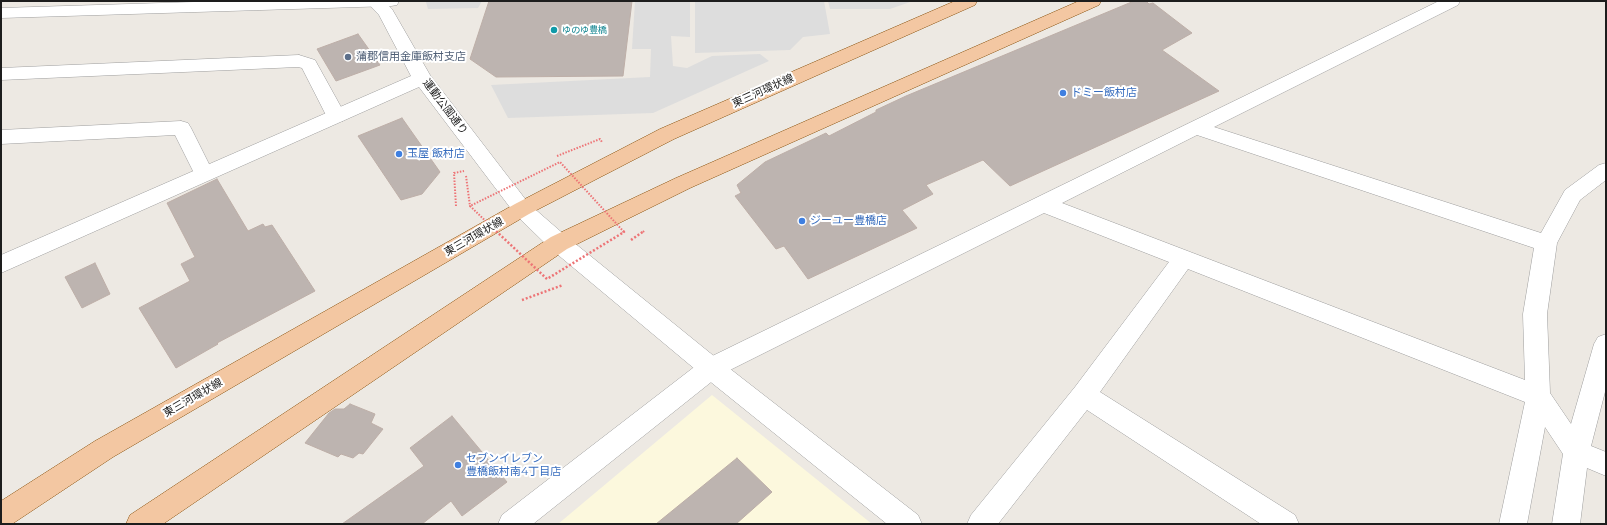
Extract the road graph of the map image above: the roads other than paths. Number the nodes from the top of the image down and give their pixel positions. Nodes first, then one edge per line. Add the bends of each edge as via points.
1 (969, 1) edge
2 (1093, 1) edge
3 (1452, 1) edge
4 (380, 2) edge
5 (7, 13) edge
6 (1, 26) edge
7 (1, 74) edge
8 (422, 78) junction
9 (336, 116) junction
10 (1196, 128) junction
11 (1, 137) edge
12 (1606, 170) edge
13 (204, 174) junction
14 (1043, 204) junction
15 (522, 209) junction
16 (559, 243) junction
17 (1546, 243) junction
18 (1184, 258) junction
19 (1, 264) edge
20 (1606, 344) edge
21 (711, 368) junction
22 (1084, 395) junction
23 (1538, 396) junction
24 (1576, 452) junction
25 (1606, 464) edge
26 (1, 516) edge
27 (140, 524) edge
28 (512, 524) edge
29 (908, 524) edge
30 (981, 524) edge
31 (1285, 524) edge
32 (1513, 524) edge
33 (1566, 524) edge

1 - 15 main road, 東三河環状線 via 667,134
2 - 16 main road via 683,183
3 - 10 street
4 - 5 street
4 - 8 street, 運動公園通り
5 - 6 street
7 - 9 street via 299,61 309,64
8 - 9 street
8 - 15 street, 運動公園通り
9 - 13 street
10 - 14 street
10 - 17 street
11 - 13 street via 181,128
12 - 17 street via 1572,195
13 - 19 street
14 - 18 street
14 - 21 street
15 - 16 street, 運動公園通り
15 - 26 main road, 東三河環状線 via 104,450
16 - 21 street, 運動公園通り
16 - 27 main road
17 - 23 street via 1536,314
18 - 22 street
18 - 23 street
20 - 24 street
21 - 28 street
21 - 29 street, 運動公園通り
22 - 30 street
22 - 31 street
23 - 24 street
23 - 32 street
24 - 25 street
24 - 33 street

